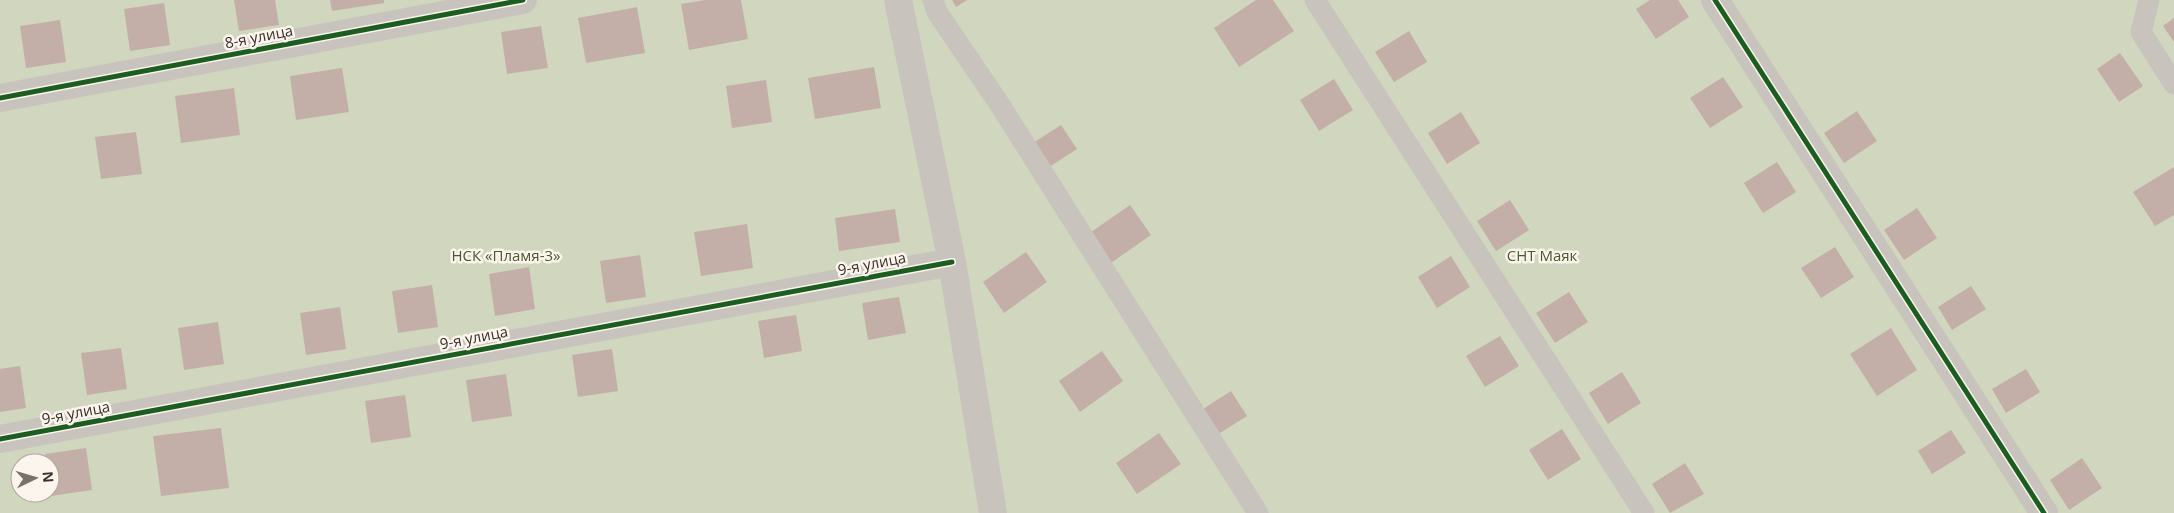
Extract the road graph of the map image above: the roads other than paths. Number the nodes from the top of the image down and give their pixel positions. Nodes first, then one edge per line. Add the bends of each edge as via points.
1 (523, 0) edge
2 (898, 0) edge
3 (933, 0) edge
4 (1315, 0) edge
5 (1715, 0) edge
6 (2149, 0) edge
7 (2174, 84) edge
8 (0, 98) edge
9 (952, 262) junction
10 (0, 439) edge
11 (993, 513) edge
12 (1258, 513) edge
13 (1644, 513) edge
14 (2044, 513) edge

1 - 8 street, 8-я улица
2 - 9 street
3 - 12 lane
4 - 13 lane
5 - 14 street
6 - 7 lane via 2142,32
9 - 10 street, 9-я улица
9 - 11 street

